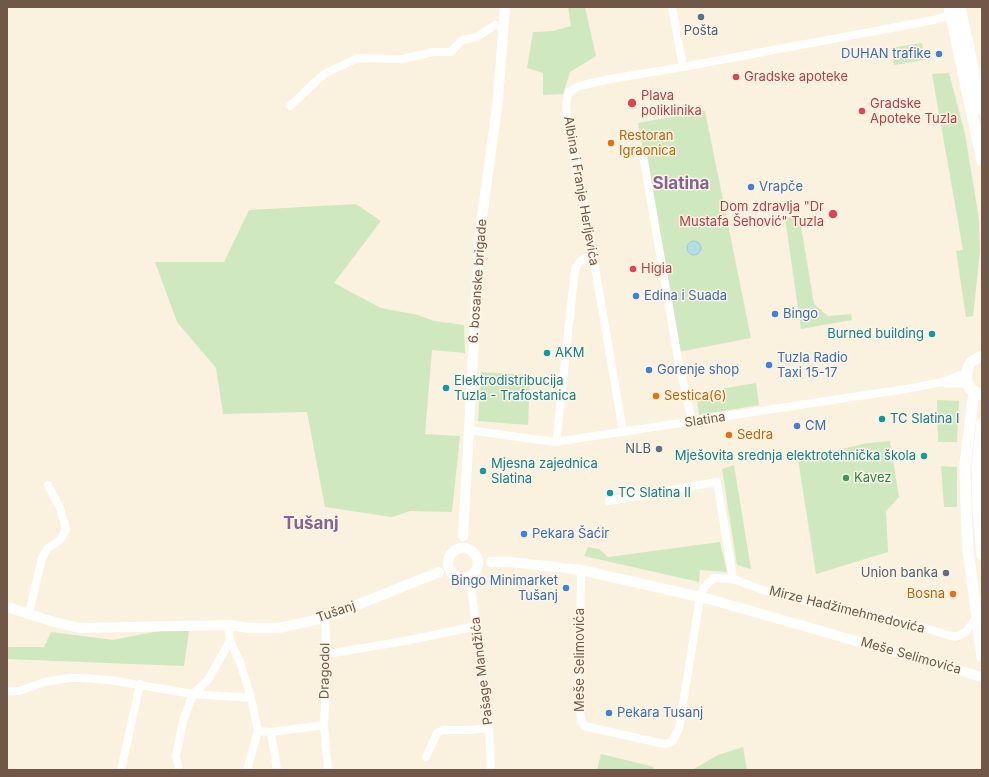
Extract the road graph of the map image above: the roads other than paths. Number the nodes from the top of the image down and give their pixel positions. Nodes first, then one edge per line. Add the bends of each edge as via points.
1 (505, 7) edge
2 (672, 7) edge
3 (955, 10) edge
4 (502, 26) junction
5 (683, 67) junction
6 (290, 106) dead end
7 (982, 110) edge
8 (643, 155) dead end
9 (982, 161) edge
10 (593, 255) junction
11 (982, 355) edge
12 (966, 373) junction
13 (942, 382) junction
14 (974, 391) edge
15 (692, 422) junction
16 (982, 423) edge
17 (468, 430) junction
18 (622, 432) junction
19 (555, 442) junction
20 (48, 485) dead end
21 (609, 501) dead end
22 (463, 536) junction
23 (456, 550) junction
24 (473, 553) junction
25 (982, 555) edge
26 (448, 561) junction
27 (492, 562) junction
28 (581, 570) junction
29 (439, 572) junction
30 (476, 572) junction
31 (453, 574) junction
32 (733, 579) junction
33 (700, 597) junction
34 (7, 606) edge
35 (29, 613) junction
36 (325, 618) junction
37 (976, 618) junction
38 (228, 625) junction
39 (478, 626) junction
40 (230, 641) junction
41 (327, 654) junction
42 (982, 657) edge
43 (982, 677) edge
44 (140, 684) junction
45 (7, 691) edge
46 (193, 694) junction
47 (250, 698) junction
48 (324, 725) junction
49 (489, 728) junction
50 (258, 731) junction
51 (271, 732) junction
52 (426, 757) dead end
53 (121, 770) edge
54 (179, 770) edge
55 (247, 770) edge
56 (277, 770) edge
57 (328, 770) edge
58 (491, 770) edge

1 - 4 street, 6. bosanske brigade
2 - 5 street
3 - 5 street, Albina i Franje Herljevića via 934,20
3 - 7 main road
3 - 9 main road
4 - 6 street via 495,25 477,37 462,40 451,52 434,52 402,59 358,58 324,74
4 - 17 street, 6. bosanske brigade via 498,99 480,232
5 - 10 street, Albina i Franje Herljevića via 610,79 579,86 569,92 566,104 567,117
8 - 15 street via 678,359
10 - 18 street, Albina i Franje Herljevića
10 - 19 street via 580,261 576,269
11 - 12 main road via 971,362
12 - 13 street, Slatina
12 - 14 main road
13 - 14 street, Slatina
13 - 15 street, Slatina
14 - 37 main road via 965,464 968,550
15 - 18 street, Slatina
16 - 25 main road via 977,464
17 - 19 street, Slatina
17 - 22 street, 6. bosanske brigade
18 - 19 street, Slatina
20 - 35 street via 60,508 66,529 60,540 48,548 42,558
21 - 32 street via 717,482
22 - 23 street
22 - 24 street
23 - 24 street via 465,548
23 - 26 street
24 - 27 street
24 - 30 street via 478,565
26 - 29 street
26 - 31 street
27 - 28 street, Meše Selimovića
27 - 30 street
28 - 33 street, Meše Selimovića
28 - 33 street, Meše Selimovića via 580,715 583,724 593,728 664,744 672,742 679,729
29 - 31 street
29 - 36 street, Tušanj
30 - 31 street via 461,578
30 - 39 street, Pašage Mandžića via 471,586
32 - 33 street, Mirze Hadžimehmedovića via 714,578 704,587
32 - 37 street, Mirze Hadžimehmedovića via 815,604 897,620 954,637 966,632
33 - 43 street, Meše Selimovića
34 - 35 street, Tušanj
35 - 38 street, Tušanj via 80,628
36 - 38 street, Tušanj via 278,628
36 - 41 street, Dragodol
37 - 42 main road
38 - 40 street
39 - 41 street
39 - 49 street, Pašage Mandžića
40 - 46 street via 208,680
40 - 47 street via 240,662
41 - 48 street, Dragodol
44 - 45 street via 69,678 45,682 19,691
44 - 46 street
44 - 53 street
46 - 47 street
46 - 54 street via 183,721 176,756
47 - 50 street
48 - 51 street
48 - 57 street, Dragodol
49 - 52 street via 443,730 437,733
49 - 58 street, Pašage Mandžića
50 - 51 street
50 - 55 street
51 - 56 street

